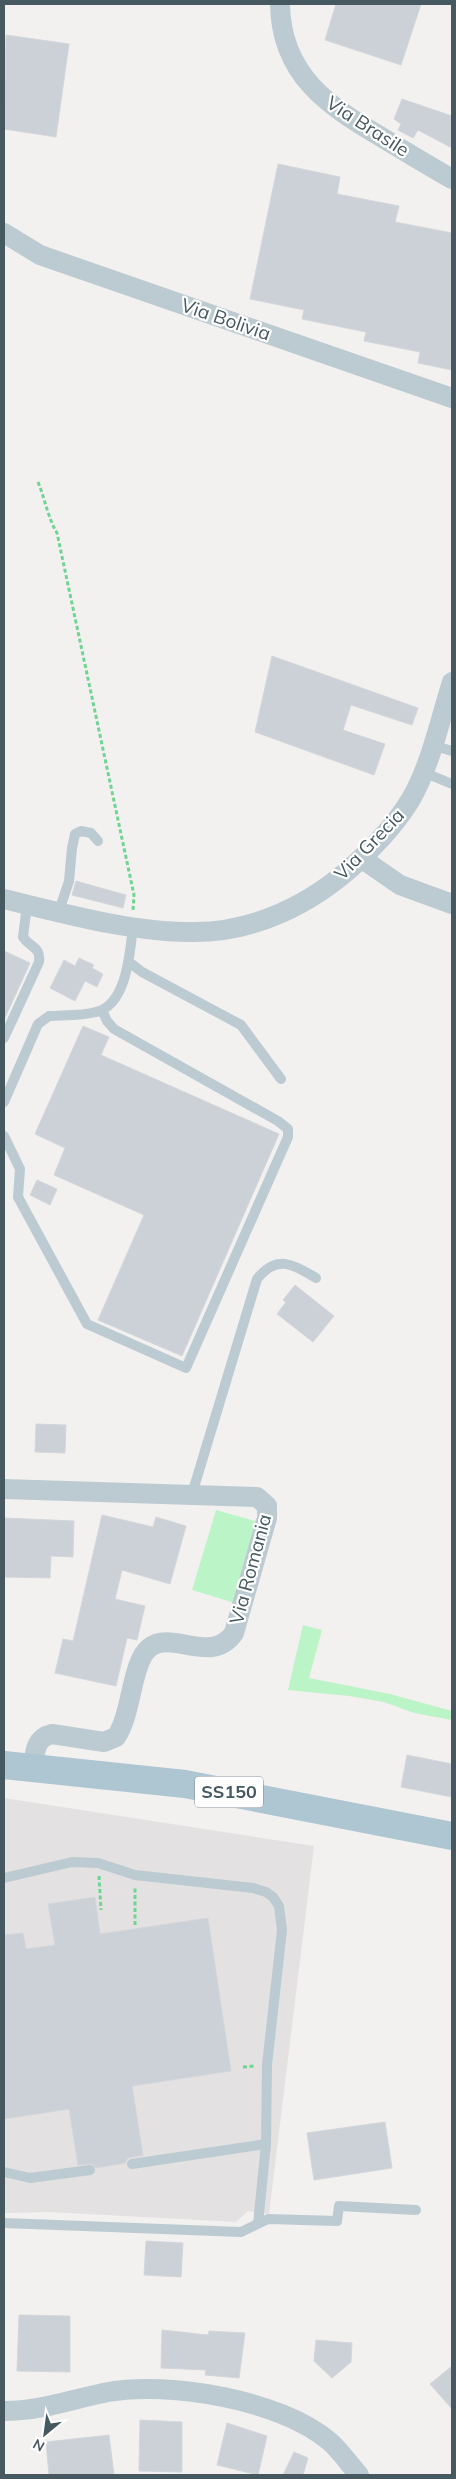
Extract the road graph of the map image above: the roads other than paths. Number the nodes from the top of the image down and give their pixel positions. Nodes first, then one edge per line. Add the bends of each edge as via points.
1 (280, 4) edge
2 (452, 179) edge
3 (4, 233) edge
4 (452, 398) edge
5 (452, 682) edge
6 (432, 745) junction
7 (452, 751) edge
8 (423, 772) junction
9 (452, 784) edge
10 (98, 841) dead end
11 (361, 858) junction
12 (4, 899) edge
13 (452, 904) edge
14 (27, 905) junction
15 (59, 911) junction
16 (133, 926) junction
17 (129, 962) junction
18 (102, 1010) junction
19 (4, 1038) edge
20 (281, 1079) dead end
21 (4, 1102) edge
22 (4, 1136) edge
23 (316, 1278) dead end
24 (4, 1489) edge
25 (192, 1494) junction
26 (4, 1765) edge
27 (33, 1767) junction
28 (452, 1836) edge
29 (4, 1878) edge
30 (266, 2144) junction
31 (132, 2164) dead end
32 (90, 2170) dead end
33 (4, 2172) edge
34 (416, 2210) dead end
35 (4, 2223) edge
36 (258, 2224) junction
37 (4, 2411) edge
38 (359, 2475) edge

1 - 2 street, Via Brasile via 289,52 310,86 351,119
3 - 4 street, Via Bolivia via 40,255
5 - 6 street, Via Grecia
6 - 7 lane
6 - 8 street, Via Grecia
8 - 9 lane
8 - 11 street, Via Grecia via 399,816
10 - 15 lane via 91,833 81,831 76,834 69,881
11 - 13 street via 400,884
11 - 16 street, Via Grecia via 308,900 270,918 194,932
12 - 14 street, Via Grecia
14 - 15 street, Via Grecia
14 - 19 lane via 23,937 36,947 39,962
15 - 16 street, Via Grecia
16 - 17 lane
17 - 18 lane via 116,998
17 - 20 lane via 241,1025
18 - 21 lane via 43,1019
18 - 22 lane via 114,1029 288,1129 288,1137 186,1368 86,1324 18,1197 20,1169
23 - 25 lane via 303,1269 277,1263 266,1268 257,1280
24 - 25 street, Via Romania
25 - 27 street, Via Romania via 257,1497 267,1506 267,1518 234,1633 227,1643 215,1648 168,1643 151,1646 142,1655 126,1715 116,1737 104,1742 52,1734 46,1736 37,1744
26 - 27 main road, SS150
27 - 28 main road, SS150 via 185,1784
29 - 30 lane via 72,1862 98,1863 136,1876 266,1892 279,1906 282,1930 268,2065
30 - 31 lane
30 - 36 lane
32 - 33 lane via 30,2178
34 - 36 lane via 339,2206 337,2221 268,2219
35 - 36 lane via 241,2232
37 - 38 street via 28,2411 110,2392 169,2389 236,2400 288,2416 329,2441

